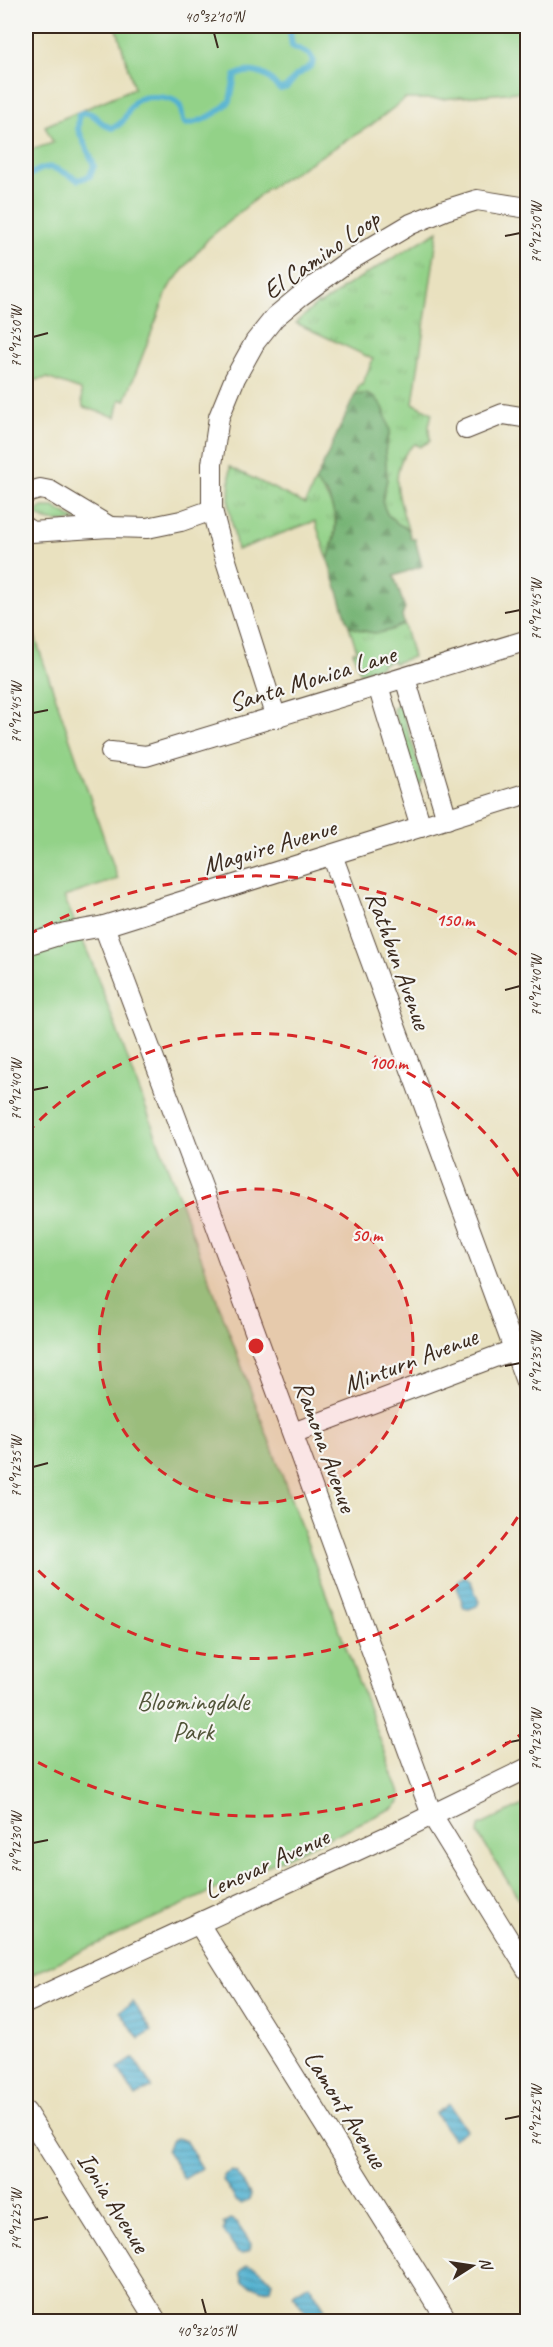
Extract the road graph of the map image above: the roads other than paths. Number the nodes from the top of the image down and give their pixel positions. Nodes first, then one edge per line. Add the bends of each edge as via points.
1 (528, 208) edge
2 (528, 418) edge
3 (466, 429) dead end
4 (26, 492) edge
5 (212, 510) junction
6 (110, 527) junction
7 (26, 528) edge
8 (528, 640) edge
9 (405, 678) junction
10 (378, 686) junction
11 (276, 718) junction
12 (111, 752) dead end
13 (528, 793) edge
14 (447, 819) junction
15 (422, 827) junction
16 (332, 855) junction
17 (104, 926) junction
18 (26, 945) edge
19 (513, 1350) junction
20 (528, 1387) edge
21 (293, 1433) junction
22 (528, 1768) edge
23 (432, 1815) junction
24 (199, 1924) junction
25 (528, 1971) edge
26 (26, 2003) edge
27 (26, 2112) edge
28 (157, 2322) edge
29 (448, 2322) edge

1 - 5 street, El Camino Loop via 477,200 445,210 347,262 275,317 255,342 219,417 212,464
2 - 3 street via 503,414
4 - 6 street via 50,491
5 - 6 street via 147,528
5 - 11 street, El Camino Loop
6 - 7 street via 31,531
8 - 9 street, Santa Monica Lane
9 - 10 street, Santa Monica Lane
9 - 14 street
10 - 11 street, Santa Monica Lane
10 - 15 street
11 - 12 street, Santa Monica Lane via 146,756
13 - 14 street, Maguire Avenue
14 - 15 street, Maguire Avenue
15 - 16 street, Maguire Avenue
16 - 17 street, Maguire Avenue
16 - 19 street, Rathbun Avenue
17 - 18 street, Maguire Avenue
17 - 21 street, Ramona Avenue
19 - 20 street, Rathbun Avenue
19 - 21 street, Minturn Avenue
21 - 23 street, Ramona Avenue
22 - 23 street, Lenevar Avenue
23 - 24 street, Lenevar Avenue
23 - 25 street, Ramona Avenue
24 - 26 street, Lenevar Avenue
24 - 29 street, Lamont Avenue
27 - 28 street, Ionia Avenue

